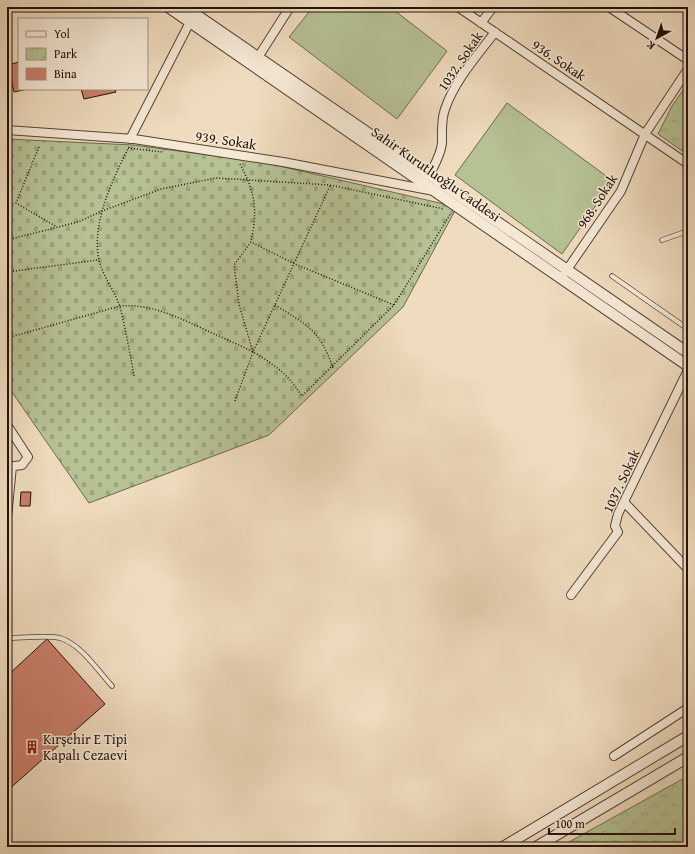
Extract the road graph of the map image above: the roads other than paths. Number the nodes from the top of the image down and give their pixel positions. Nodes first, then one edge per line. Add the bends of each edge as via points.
1 (168, 7) edge
2 (185, 7) edge
3 (290, 7) edge
4 (458, 7) edge
5 (493, 7) edge
6 (609, 7) edge
7 (190, 22) junction
8 (481, 23) junction
9 (495, 32) junction
10 (688, 60) edge
11 (256, 61) junction
12 (688, 69) edge
13 (7, 130) edge
14 (645, 134) junction
15 (132, 139) junction
16 (688, 164) edge
17 (430, 174) junction
18 (438, 192) junction
19 (688, 231) edge
20 (662, 240) dead end
21 (568, 268) junction
22 (612, 276) dead end
23 (562, 278) junction
24 (688, 329) edge
25 (688, 353) edge
26 (688, 366) edge
27 (688, 370) edge
28 (7, 425) edge
29 (10, 466) edge
30 (624, 502) junction
31 (7, 518) edge
32 (688, 569) edge
33 (570, 595) dead end
34 (7, 638) edge
35 (112, 686) dead end
36 (688, 708) edge
37 (688, 736) edge
38 (614, 756) dead end
39 (688, 757) edge
40 (503, 847) edge
41 (536, 847) edge

1 - 7 street, Sahir Kurutluoğlu Caddesi
2 - 11 street, Sahir Kurutluoğlu Caddesi
3 - 11 street
4 - 8 street, 936. Sokak
5 - 8 street
6 - 10 street
7 - 11 street, Sahir Kurutluoğlu Caddesi
7 - 15 street
8 - 9 street, 936. Sokak
9 - 14 street, 936. Sokak
9 - 17 street, 1032. Sokak via 452,90 444,110 440,149
11 - 17 street, Sahir Kurutluoğlu Caddesi
11 - 18 street, Sahir Kurutluoğlu Caddesi
12 - 14 street, 968. Sokak
13 - 15 street, 939. Sokak
14 - 16 street, 936. Sokak
14 - 21 street, 968. Sokak via 621,191
15 - 18 street, 939. Sokak via 283,162
17 - 21 street, Sahir Kurutluoğlu Caddesi
18 - 23 street, Sahir Kurutluoğlu Caddesi
19 - 20 lane
21 - 23 street, 968. Sokak
21 - 25 street, Sahir Kurutluoğlu Caddesi
22 - 24 lane
23 - 26 street, Sahir Kurutluoğlu Caddesi
27 - 30 street, 1037. Sokak
28 - 29 street via 28,457 22,465
29 - 31 street
30 - 32 street
30 - 33 street, 1037. Sokak via 615,521 618,532
34 - 35 lane via 59,637 83,654
36 - 38 street
37 - 40 street
39 - 41 street

